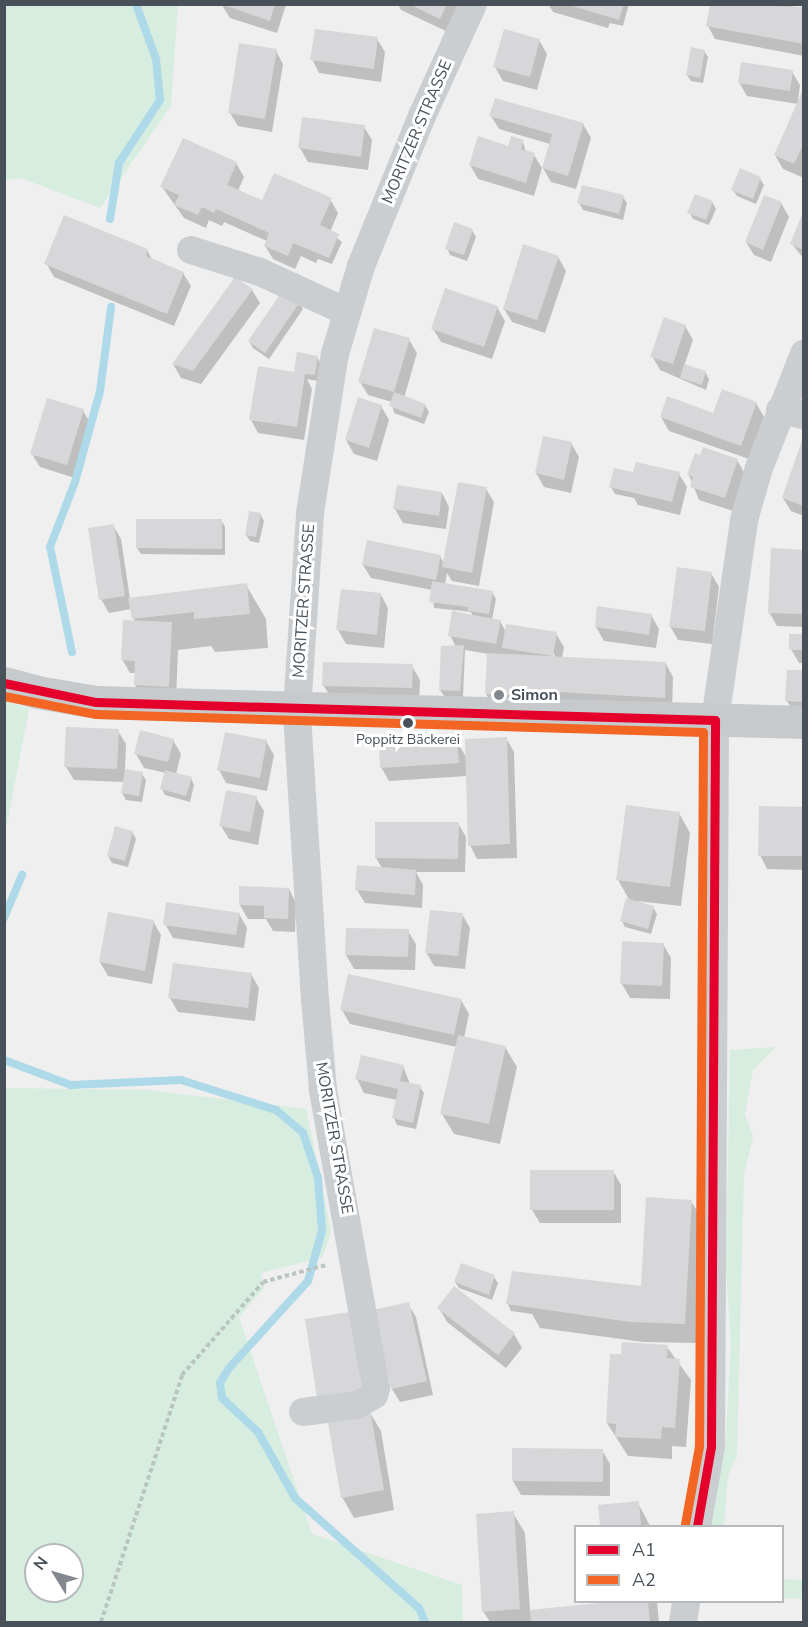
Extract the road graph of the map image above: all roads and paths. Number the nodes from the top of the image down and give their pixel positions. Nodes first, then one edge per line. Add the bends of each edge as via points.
1 (473, 4) edge
2 (190, 250) dead end
3 (347, 312) junction
4 (804, 354) edge
5 (792, 412) edge
6 (4, 682) edge
7 (297, 710) junction
8 (715, 720) junction
9 (804, 722) edge
10 (356, 1258) junction
11 (303, 1412) dead end
12 (697, 1525) edge
13 (686, 1603) edge
14 (101, 1623) edge
15 (683, 1623) edge

1 - 3 street, MORITZER STRASSE via 422,116
2 - 3 street via 260,272
3 - 7 street, MORITZER STRASSE via 335,354 310,513
4 - 5 street
5 - 8 street via 744,520
6 - 7 main road via 37,693 96,702
7 - 8 main road
7 - 10 street, MORITZER STRASSE via 322,1080
8 - 9 main road
8 - 12 street via 711,1447
10 - 11 street, MORITZER STRASSE via 374,1395 357,1405
10 - 14 path via 263,1282 182,1375
13 - 15 street

